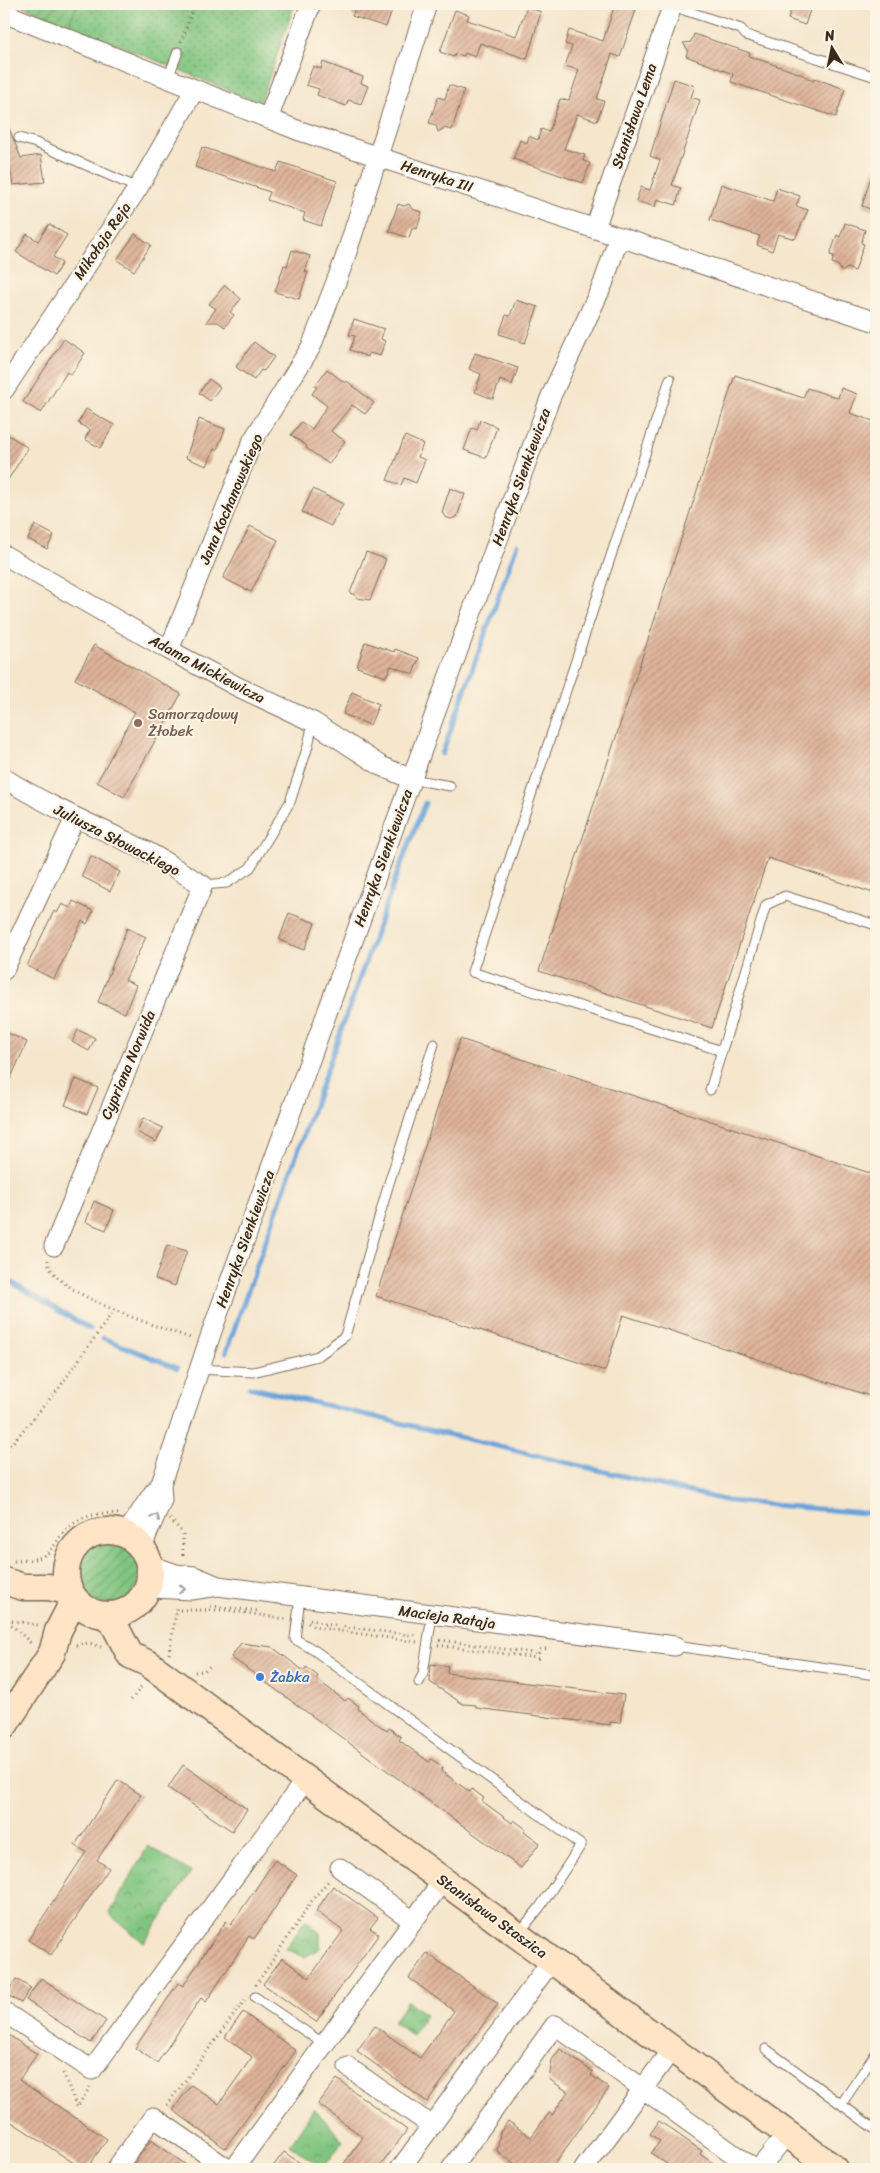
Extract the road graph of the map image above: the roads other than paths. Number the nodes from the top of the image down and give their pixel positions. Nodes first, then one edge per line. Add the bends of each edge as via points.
1 (311, 4) edge
2 (428, 4) edge
3 (672, 5) edge
4 (4, 13) edge
5 (178, 52) road end
6 (876, 77) edge
7 (168, 78) junction
8 (195, 89) junction
9 (268, 119) junction
10 (18, 138) dead end
11 (378, 157) junction
12 (138, 188) junction
13 (596, 228) junction
14 (619, 237) junction
15 (875, 319) edge
16 (670, 379) dead end
17 (4, 390) edge
18 (4, 554) edge
19 (169, 650) junction
20 (313, 722) junction
21 (4, 778) edge
22 (411, 779) junction
23 (450, 786) dead end
24 (75, 818) junction
25 (203, 885) junction
26 (876, 925) edge
27 (4, 970) edge
28 (434, 1044) dead end
29 (722, 1051) junction
30 (710, 1090) dead end
31 (54, 1246) road end
32 (199, 1369) junction
33 (135, 1541) junction
34 (6, 1574) edge
35 (218, 1586) junction
36 (300, 1597) junction
37 (82, 1598) junction
38 (139, 1600) junction
39 (432, 1615) junction
40 (676, 1646) joint
41 (154, 1673) junction
42 (876, 1675) edge
43 (419, 1682) dead end
44 (4, 1726) edge
45 (306, 1779) junction
46 (340, 1868) dead end
47 (443, 1880) junction
48 (413, 1920) junction
49 (517, 1936) junction
50 (552, 1960) junction
51 (256, 1997) dead end
52 (4, 2012) edge
53 (324, 2044) junction
54 (672, 2049) junction
55 (766, 2049) dead end
56 (876, 2053) edge
57 (348, 2067) dead end
58 (643, 2087) junction
59 (842, 2104) junction
60 (432, 2126) junction
61 (876, 2130) edge
62 (787, 2134) junction
63 (116, 2169) edge
64 (228, 2169) edge
65 (234, 2169) edge
66 (400, 2169) edge
67 (451, 2169) edge
68 (584, 2169) edge
69 (754, 2169) edge
70 (759, 2169) edge
71 (834, 2169) edge

1 - 9 street
2 - 11 street, Jana Kochanowskiego
3 - 6 lane via 741,29 746,35
3 - 13 street, Stanisława Lema
4 - 7 street, Henryka III
5 - 7 lane
7 - 8 street, Henryka III
8 - 9 street, Henryka III
8 - 12 street, Mikołaja Reja
9 - 11 street, Henryka III
10 - 12 lane
11 - 13 street, Henryka III
11 - 19 street, Jana Kochanowskiego via 344,261 311,347 253,440
12 - 17 street, Mikołaja Reja
13 - 14 street, Henryka III
14 - 15 street, Henryka III
14 - 22 street, Henryka Sienkiewicza via 603,284 551,396
16 - 29 lane via 472,972
18 - 19 street, Adama Mickiewicza
19 - 20 street, Adama Mickiewicza
20 - 22 street, Adama Mickiewicza via 381,766
20 - 25 lane via 290,802 250,868 227,884
21 - 24 street, Juliusza Słowackiego
22 - 23 lane
22 - 32 street, Henryka Sienkiewicza
24 - 25 street, Juliusza Słowackiego via 145,851
24 - 27 street via 13,942
25 - 31 street, Cypriana Norwida
26 - 29 lane via 785,896 766,905
28 - 32 lane via 344,1336 318,1356 252,1372
29 - 30 lane
32 - 33 street, Henryka Sienkiewicza via 161,1484 150,1496 142,1513
33 - 35 street, Macieja Rataja via 176,1574 194,1576
33 - 37 street via 111,1530 98,1532 85,1537 71,1552
33 - 38 street via 150,1578
34 - 37 street via 23,1588 48,1587
35 - 36 street, Macieja Rataja
38 -> 35 street, Macieja Rataja via 154,1588 192,1590
36 - 39 street, Macieja Rataja
36 - 49 lane via 295,1639 581,1845
37 - 38 street via 119,1614
37 - 41 street, Stanisława Staszica via 115,1626 130,1655
37 - 44 street via 85,1618 70,1639 45,1652
38 - 41 street via 132,1620
39 - 40 street, Macieja Rataja
39 - 43 lane
40 - 42 lane
41 - 45 street, Stanisława Staszica
45 - 47 street, Stanisława Staszica
45 - 52 street via 92,2070
46 - 48 street
47 - 48 street
47 - 49 street, Stanisława Staszica
48 - 53 street
49 - 50 street, Stanisława Staszica
50 - 54 street, Stanisława Staszica
50 - 60 street
51 - 53 lane
53 - 65 street
54 - 58 street
54 - 62 street, Stanisława Staszica
55 - 59 lane
56 - 59 lane
57 - 60 street
58 - 67 street via 555,2025
58 - 68 street
58 - 69 street
59 - 61 lane
60 - 66 street
62 - 70 street
62 - 71 street, Stanisława Staszica
63 - 64 street via 153,2117

